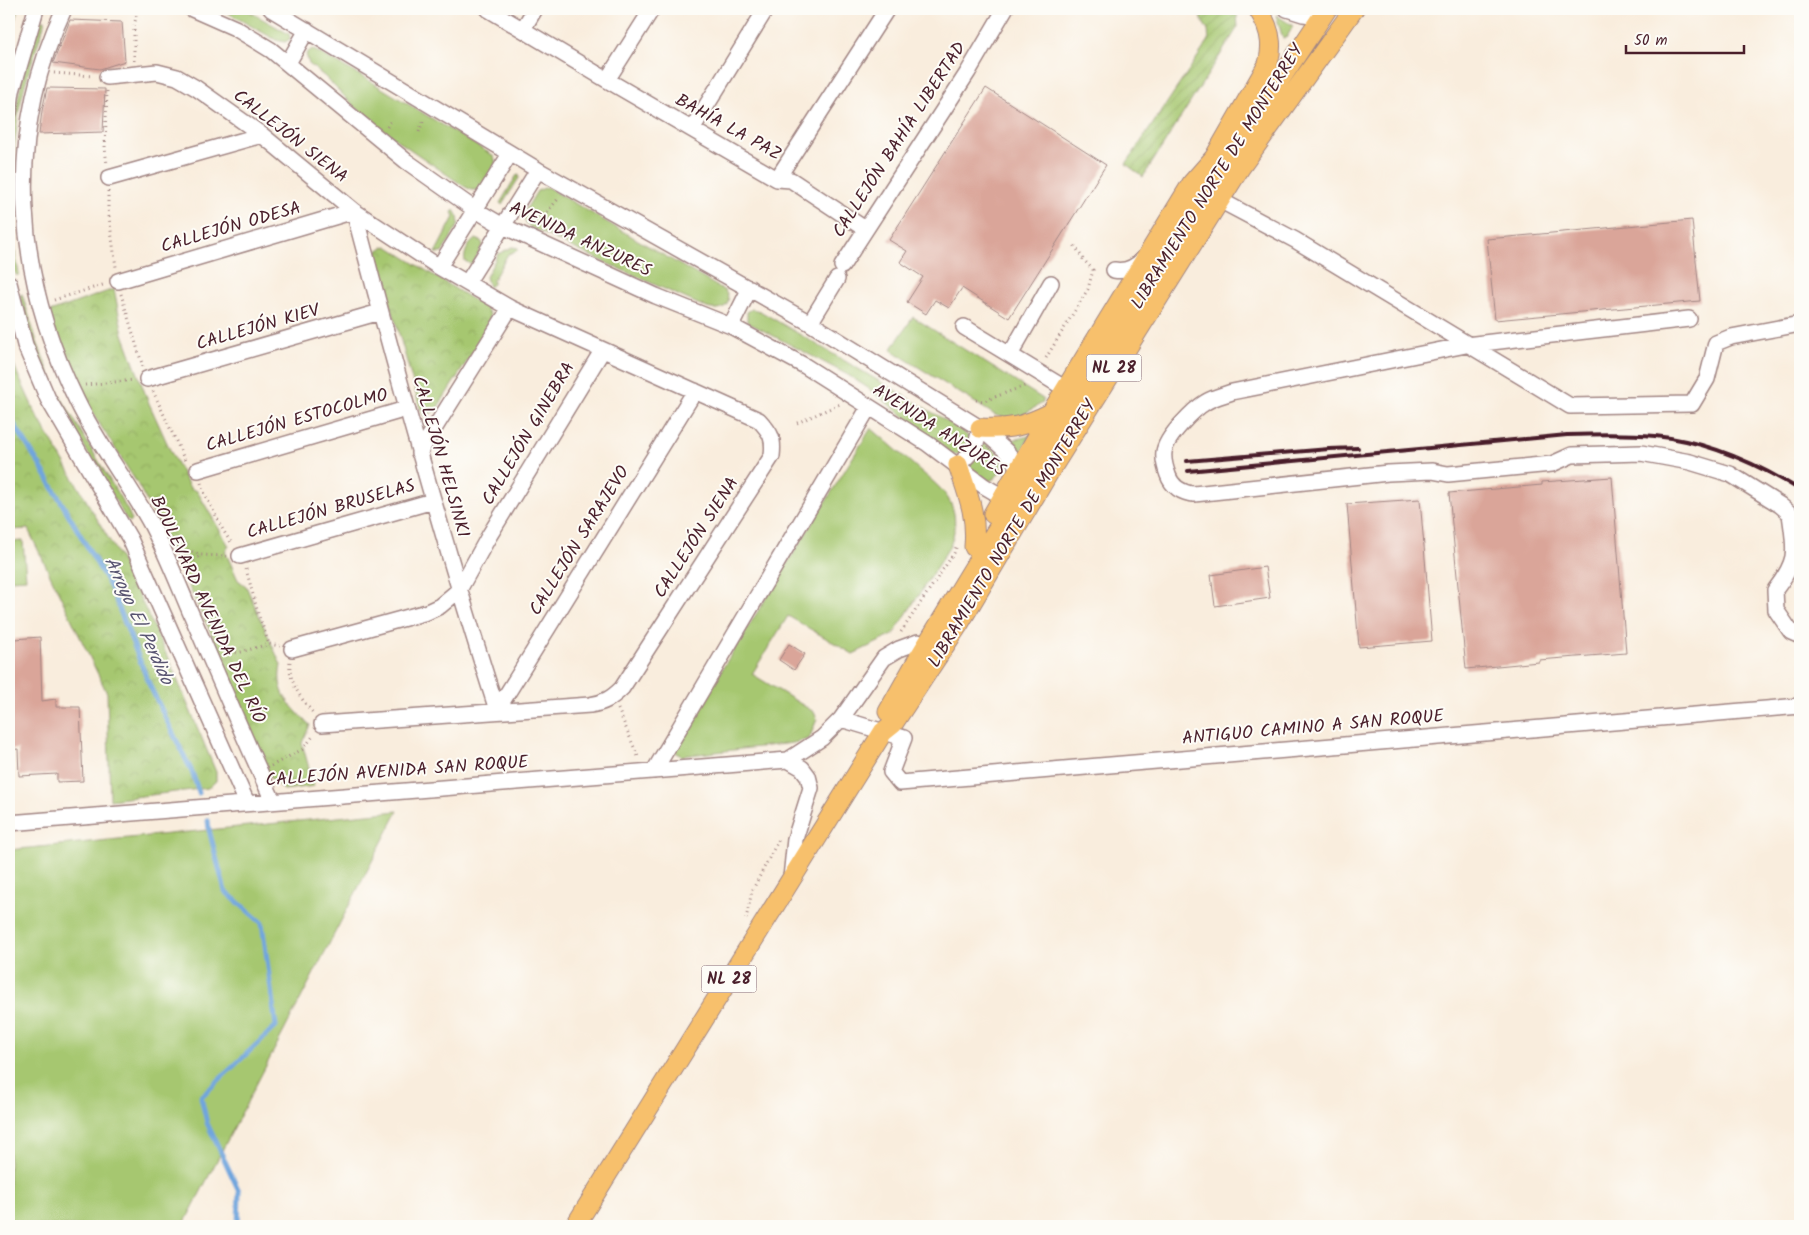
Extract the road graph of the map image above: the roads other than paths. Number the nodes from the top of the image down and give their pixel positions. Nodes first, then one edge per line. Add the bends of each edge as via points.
1 (36, 9) edge
2 (64, 9) edge
3 (192, 9) edge
4 (271, 9) edge
5 (488, 9) edge
6 (534, 9) edge
7 (652, 9) edge
8 (766, 9) edge
9 (887, 9) edge
10 (1005, 9) edge
11 (1258, 9) edge
12 (1287, 9) edge
13 (1354, 9) edge
14 (1325, 10) edge
15 (522, 29) junction
16 (307, 30) junction
17 (288, 63) junction
18 (1267, 66) junction
19 (107, 77) road end
20 (607, 80) junction
21 (9, 112) edge
22 (692, 129) junction
23 (262, 135) junction
24 (510, 154) junction
25 (1234, 162) junction
26 (538, 170) junction
27 (1217, 174) junction
28 (109, 178) dead end
29 (777, 179) junction
30 (1213, 197) junction
31 (474, 209) junction
32 (354, 211) junction
33 (1171, 217) junction
34 (503, 226) junction
35 (866, 229) junction
36 (439, 267) junction
37 (118, 281) road end
38 (34, 282) junction
39 (1051, 283) dead end
40 (468, 284) junction
41 (9, 286) edge
42 (750, 288) junction
43 (510, 308) junction
44 (380, 312) junction
45 (1689, 319) dead end
46 (810, 322) junction
47 (1800, 324) edge
48 (730, 326) junction
49 (964, 327) dead end
50 (1466, 345) junction
51 (602, 351) junction
52 (1010, 355) junction
53 (1111, 374) junction
54 (147, 379) road end
55 (1066, 390) junction
56 (695, 391) junction
57 (869, 407) junction
58 (406, 409) junction
59 (1051, 414) junction
60 (980, 428) junction
61 (418, 453) junction
62 (958, 465) junction
63 (198, 470) road end
64 (1018, 470) junction
65 (1024, 488) junction
66 (1004, 494) junction
67 (433, 501) junction
68 (1795, 518) edge
69 (155, 533) junction
70 (130, 540) junction
71 (974, 547) junction
72 (240, 556) road end
73 (459, 590) junction
74 (959, 624) junction
75 (1800, 636) edge
76 (918, 642) junction
77 (292, 649) road end
78 (1800, 706) edge
79 (497, 710) junction
80 (841, 719) junction
81 (322, 724) road end
82 (883, 726) junction
83 (788, 760) junction
84 (649, 771) junction
85 (273, 801) junction
86 (247, 803) junction
87 (9, 823) edge
88 (791, 878) junction
89 (575, 1226) edge

1 - 21 street
2 - 38 street, BOULEVARD AVENIDA DEL RÍO via 51,36 41,71 24,151 24,203
3 - 17 street, AVENIDA ANZURES via 235,28
4 - 16 street, AVENIDA ANZURES
5 - 15 street, BAHÍA LA PAZ
6 - 15 street
7 - 20 street
8 - 22 street
9 - 29 street, BAHÍA LA PAZ
10 - 35 street, CALLEJÓN BAHÍA LIBERTAD
11 - 18 main road via 1269,28 1271,41
12 - 14 street via 1304,14
13 - 25 main road, LIBRAMIENTO NORTE DE MONTERREY / NL 28
14 - 25 main road via 1318,37 1258,134
15 - 20 street, BAHÍA LA PAZ
16 - 17 street
16 - 24 street, AVENIDA ANZURES
17 - 31 street, AVENIDA ANZURES via 406,161
18 - 25 main road
18 - 33 main road via 1214,158 1192,183
19 - 23 street, CALLEJÓN SIENA via 157,72 177,77
20 - 22 street, BAHÍA LA PAZ
22 - 29 street, BAHÍA LA PAZ
23 - 28 street
23 - 32 street, CALLEJÓN SIENA
24 - 26 street, AVENIDA ANZURES
24 - 31 street
25 - 27 main road, LIBRAMIENTO NORTE DE MONTERREY / NL 28
25 - 30 main road, LIBRAMIENTO NORTE DE MONTERREY / NL 28
26 - 34 street
26 - 42 street, AVENIDA ANZURES
27 - 30 main road, LIBRAMIENTO NORTE DE MONTERREY / NL 28
27 - 33 main road
29 - 35 street via 791,180
30 - 50 street via 1295,240
30 - 53 main road, LIBRAMIENTO NORTE DE MONTERREY / NL 28 via 1186,252
30 - 65 main road, LIBRAMIENTO NORTE DE MONTERREY / NL 28
31 - 34 street, AVENIDA ANZURES
31 - 36 street
32 - 36 street, CALLEJÓN SIENA
32 - 37 street, CALLEJÓN ODESA
32 - 44 street, CALLEJÓN HELSINKI
33 - 55 main road
34 - 40 street
34 - 48 street, AVENIDA ANZURES
35 - 46 street, CALLEJÓN BAHÍA LIBERTAD
36 - 40 street, CALLEJÓN SIENA
38 - 41 street
38 - 69 street, BOULEVARD AVENIDA DEL RÍO via 50,339 77,402
39 - 52 street
40 - 43 street, CALLEJÓN SIENA
41 - 70 street via 25,345 48,400
42 - 46 street, AVENIDA ANZURES
42 - 48 street
43 - 51 street, CALLEJÓN SIENA
43 - 61 street
44 - 54 street, CALLEJÓN KIEV
44 - 58 street, CALLEJÓN HELSINKI
45 - 50 street
46 - 60 street, AVENIDA ANZURES
47 - 50 street via 1731,337 1716,344 1707,379 1692,404 1570,406
48 - 57 street, AVENIDA ANZURES via 805,366
49 - 52 street
50 - 68 street via 1232,392 1206,402 1194,410 1167,442 1164,461 1171,482 1179,490 1194,494 1388,473 1432,471 1448,474 1552,464 1572,455 1641,454 1690,462 1730,474
51 - 56 street, CALLEJÓN SIENA
51 - 73 street, CALLEJÓN GINEBRA
52 - 55 street
53 - 65 main road via 1088,402 1046,469
53 - 74 main road, LIBRAMIENTO NORTE DE MONTERREY / NL 28
55 - 59 main road
56 - 79 street, CALLEJÓN SARAJEVO
56 - 79 street, CALLEJÓN SIENA via 759,420 773,442 772,456 622,688 603,703
57 - 62 street, AVENIDA ANZURES
57 - 84 street
58 - 61 street, CALLEJÓN HELSINKI
58 - 63 street, CALLEJÓN ESTOCOLMO
59 - 60 main road via 1016,428
59 - 64 main road
60 - 62 street via 974,449
60 - 64 street, AVENIDA ANZURES via 1006,451
61 - 67 street, CALLEJÓN HELSINKI
62 - 66 street, AVENIDA ANZURES via 984,486
62 - 71 main road via 974,517
64 - 65 street, AVENIDA ANZURES
64 - 66 main road
65 - 66 street, AVENIDA ANZURES via 1012,495
65 - 74 main road via 1025,498 1009,529 961,607
65 - 82 main road, LIBRAMIENTO NORTE DE MONTERREY / NL 28 via 918,659
66 - 71 main road
67 - 72 street, CALLEJÓN BRUSELAS
67 - 73 street, CALLEJÓN HELSINKI
68 - 75 street via 1794,557 1775,590 1775,596 1776,610 1791,632
69 - 70 street
69 - 85 street, BOULEVARD AVENIDA DEL RÍO
70 - 86 street
71 - 76 main road via 935,606
73 - 77 street via 427,612
73 - 79 street, CALLEJÓN HELSINKI
74 - 82 main road, LIBRAMIENTO NORTE DE MONTERREY / NL 28 via 893,724
76 - 80 street via 899,648 884,658
76 - 82 main road via 889,699
78 - 82 street, ANTIGUO CAMINO A SAN ROQUE via 900,783 891,772 904,738
79 - 81 street, CALLEJÓN SIENA
80 - 82 street
80 - 83 street via 822,738
82 - 88 main road, LIBRAMIENTO NORTE DE MONTERREY / NL 28
83 - 84 street, CALLEJÓN AVENIDA SAN ROQUE
83 - 88 street via 802,768 811,788 796,839
84 - 85 street, CALLEJÓN AVENIDA SAN ROQUE
85 - 86 street, CALLEJÓN AVENIDA SAN ROQUE
86 - 87 street, CALLEJÓN AVENIDA SAN ROQUE
88 - 89 main road, LIBRAMIENTO NORTE DE MONTERREY / NL 28

